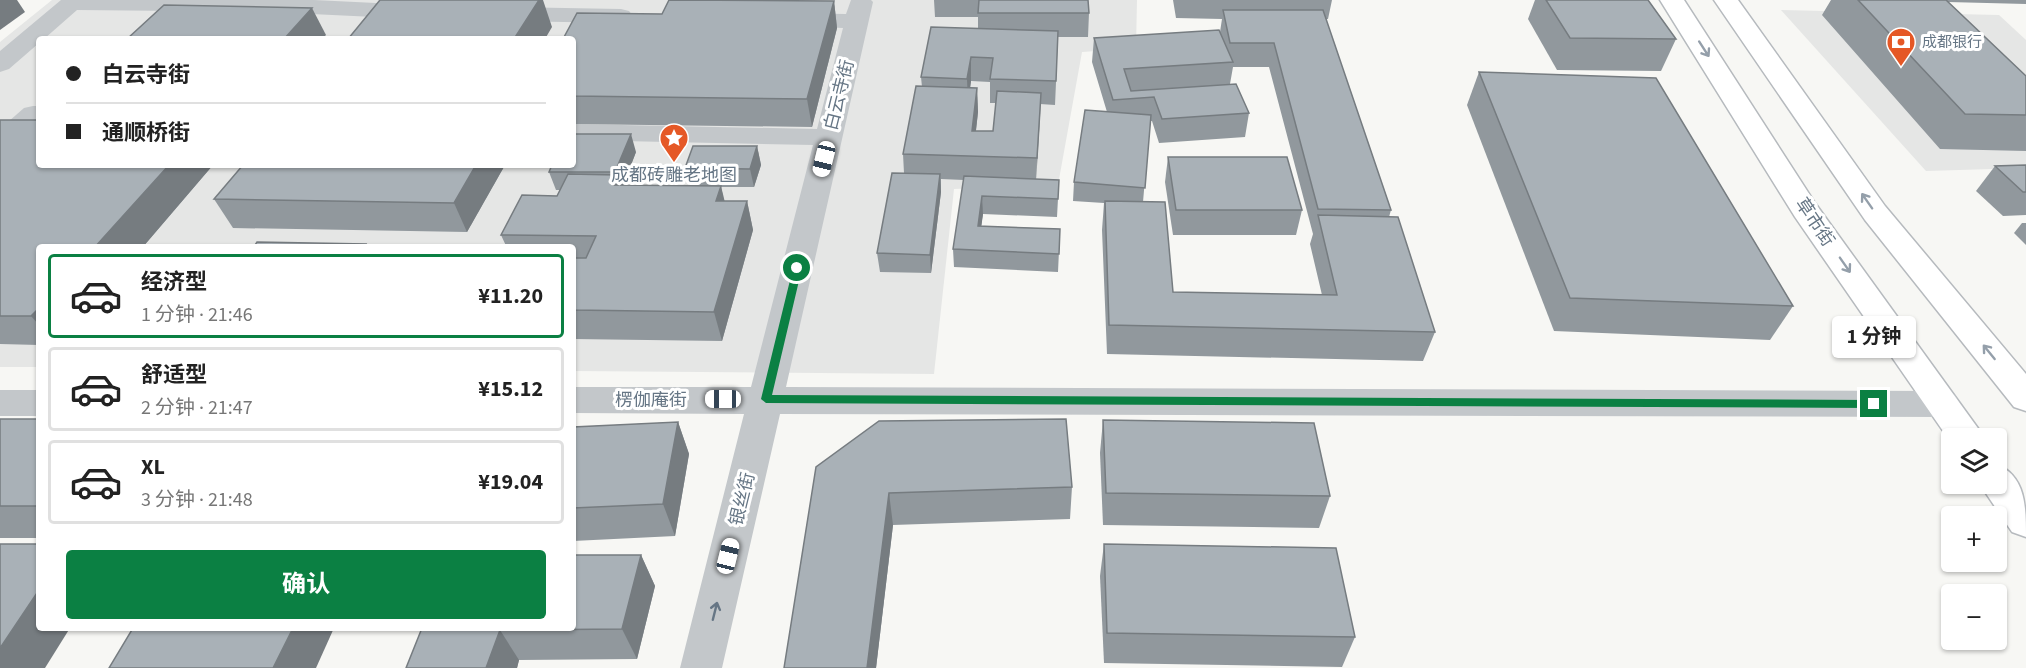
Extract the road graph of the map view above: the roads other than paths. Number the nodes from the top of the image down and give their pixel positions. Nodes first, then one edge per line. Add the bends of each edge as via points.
1 (1672, 0) edge
2 (1726, 0) edge
3 (73, 2) edge
4 (273, 10) edge
5 (859, 10) edge
6 (438, 12) edge
7 (484, 13) edge
8 (640, 14) edge
9 (775, 19) edge
10 (0, 64) edge
11 (36, 114) edge
12 (576, 132) edge
13 (829, 137) junction
14 (0, 144) edge
15 (2026, 398) edge
16 (766, 399) junction
17 (576, 400) edge
18 (0, 403) edge
19 (36, 403) edge
20 (1943, 404) junction
21 (1960, 428) edge
22 (2007, 494) edge
23 (2026, 521) edge
24 (701, 668) edge

1 -> 20 main road, 草市街 via 1805,210
15 -> 2 main road via 1875,213
3 - 4 street
3 - 10 street
4 - 6 street via 297,7 384,21
5 - 9 street
5 - 13 street, 白云寺街
7 - 8 street via 584,25
11 - 14 street
12 - 13 street
13 - 16 street, 白云寺街
16 - 17 street, 楞伽庵街
16 - 20 street, 楞伽庵街
24 -> 16 street, 银丝街
18 - 19 street
20 - 21 main road, 草市街
22 - 23 main road

